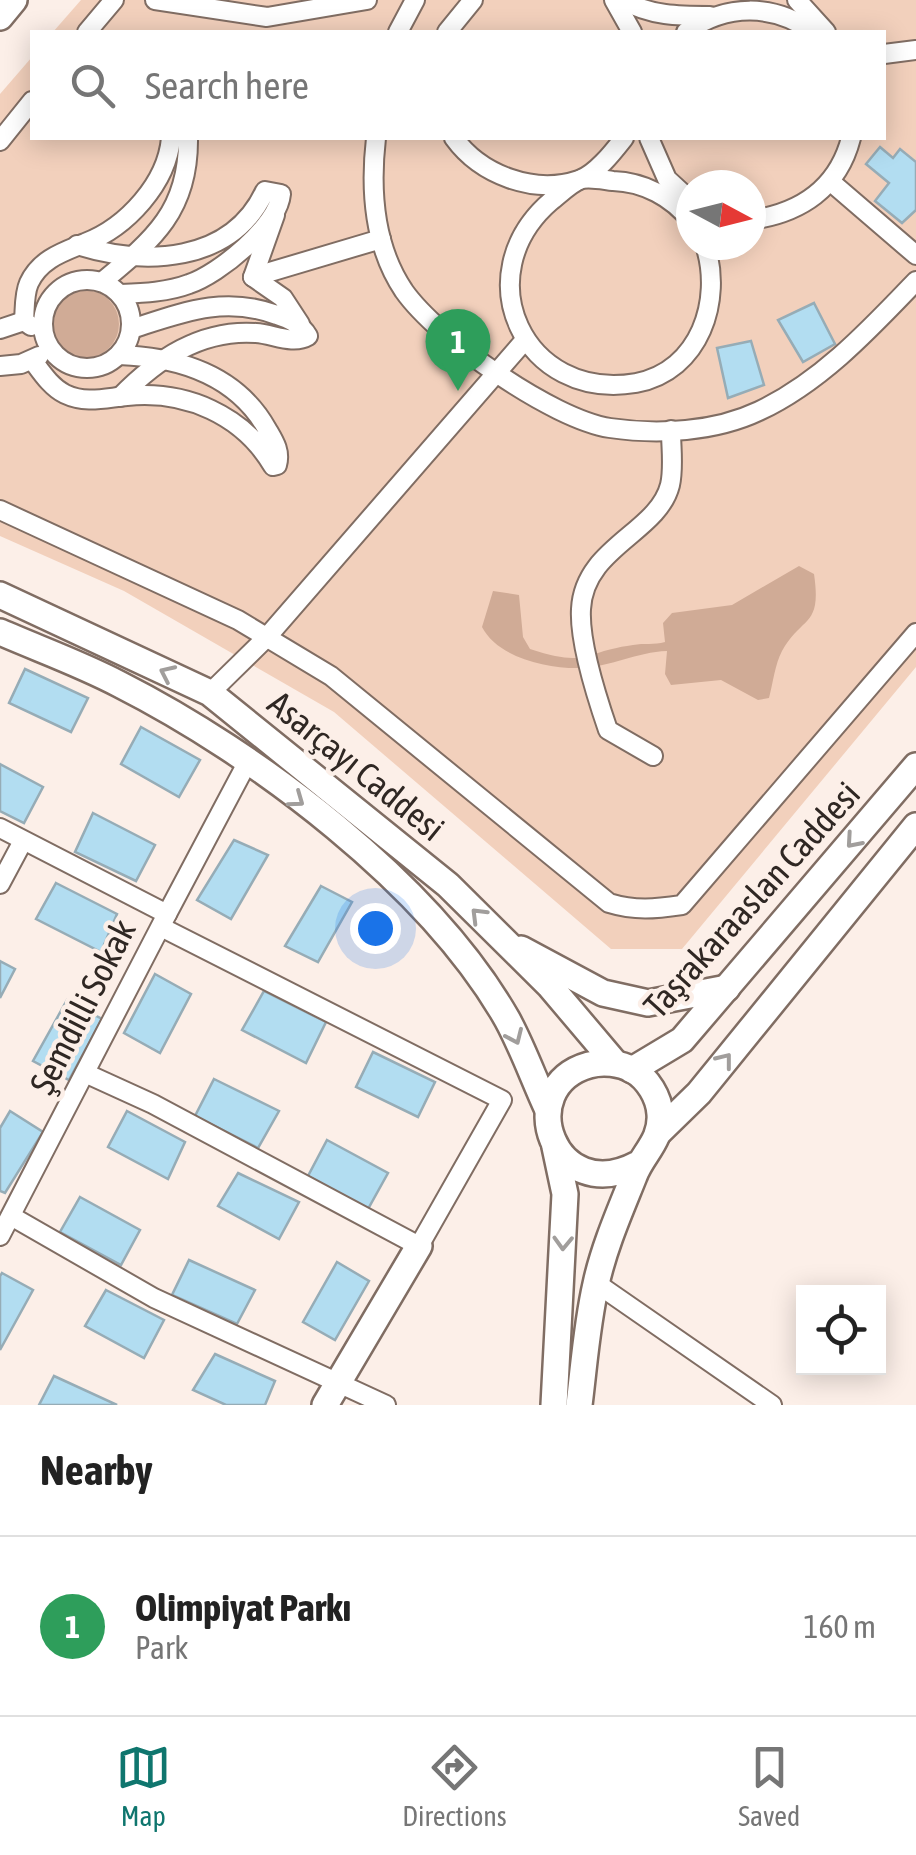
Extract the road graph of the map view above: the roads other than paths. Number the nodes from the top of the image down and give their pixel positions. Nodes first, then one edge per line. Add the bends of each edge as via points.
1 (14, 0) edge
2 (114, 0) edge
3 (154, 0) edge
4 (367, 0) edge
5 (416, 0) edge
6 (473, 0) edge
7 (614, 0) edge
8 (622, 0) edge
9 (730, 0) edge
10 (798, 0) edge
11 (710, 16) junction
12 (0, 17) edge
13 (89, 30) edge
14 (399, 30) edge
15 (449, 30) edge
16 (631, 30) edge
17 (689, 30) edge
18 (810, 30) edge
19 (824, 30) edge
20 (916, 50) edge
21 (886, 54) edge
22 (30, 103) edge
23 (170, 140) edge
24 (188, 140) edge
25 (376, 140) edge
26 (455, 140) edge
27 (622, 140) edge
28 (650, 140) edge
29 (850, 140) edge
30 (0, 141) edge
31 (581, 179) junction
32 (830, 182) junction
33 (676, 187) edge
34 (676, 205) edge
35 (276, 210) junction
36 (766, 218) edge
37 (380, 239) junction
38 (77, 246) junction
39 (916, 255) edge
40 (131, 258) junction
41 (710, 260) edge
42 (252, 277) junction
43 (916, 280) edge
44 (102, 282) junction
45 (120, 294) junction
46 (24, 322) junction
47 (303, 328) junction
48 (0, 329) edge
49 (131, 329) junction
50 (45, 338) junction
51 (525, 340) junction
52 (119, 355) junction
53 (166, 360) junction
54 (33, 361) junction
55 (0, 366) edge
56 (496, 373) junction
57 (120, 397) junction
58 (671, 430) junction
59 (0, 510) edge
60 (0, 596) edge
61 (0, 632) edge
62 (916, 633) edge
63 (267, 637) junction
64 (210, 693) junction
65 (187, 725) junction
66 (653, 756) dead end
67 (247, 763) junction
68 (916, 766) edge
69 (916, 826) edge
70 (0, 828) edge
71 (24, 841) junction
72 (0, 884) edge
73 (164, 921) junction
74 (505, 942) junction
75 (727, 988) junction
76 (624, 1066) junction
77 (85, 1073) junction
78 (548, 1110) junction
79 (659, 1132) junction
80 (555, 1147) junction
81 (638, 1164) junction
82 (10, 1216) junction
83 (0, 1236) edge
84 (419, 1246) junction
85 (596, 1284) junction
86 (339, 1380) junction
87 (557, 1403) edge
88 (325, 1405) edge
89 (386, 1405) edge
90 (772, 1405) edge

1 - 12 street
2 - 13 street
3 - 4 street via 268,18
5 - 14 street
6 - 15 street
7 - 16 street
8 - 11 street via 673,16
9 - 11 street
10 - 19 street
11 - 17 street
11 - 18 street via 768,12
20 - 21 street
22 - 30 street
23 - 38 street via 144,200
24 - 40 street via 186,180 174,209
25 - 37 street via 370,189
26 - 31 street via 490,172 521,182
27 - 31 street
28 - 33 street
29 - 32 street
31 - 34 street via 622,181
31 - 51 street via 534,216 516,244 512,310
32 - 36 street via 807,203
32 - 39 street
35 - 40 street via 280,194 266,191 246,220 213,242 185,255
35 - 42 street
35 - 45 street via 219,269 191,284
37 - 42 street
37 - 56 street via 404,290 454,343
38 - 40 street
38 - 46 street via 46,260 29,283
40 - 44 street
41 - 51 street via 712,304 699,337 676,363 646,381 612,387 577,381 546,364
42 - 47 street via 283,298
43 - 58 street via 849,351 758,411
44 - 45 street
44 - 50 street via 81,280 54,294 42,322
45 - 49 street
46 - 48 street
46 - 50 street
47 - 49 street via 272,313 226,305
47 - 53 street via 308,336 294,341 225,333 199,339
49 - 52 street
50 - 52 street via 74,367 102,367
50 - 54 street
51 - 56 street
52 - 53 street
53 - 57 street
53 - 57 street via 200,368 240,396 275,444 277,465 208,405 187,398
54 - 55 street
54 - 57 street via 62,393 83,400
56 - 58 street via 606,428
56 - 63 street
58 - 66 street via 670,488 606,553 587,582 580,610 608,730
59 - 63 street
64 -> 60 street, Asarçayı Caddesi
61 - 65 street, Asarçayı Caddesi via 120,684
62 - 63 street via 682,905 646,911 609,903 332,676
63 - 64 street
64 - 65 street
74 -> 64 street, Asarçayı Caddesi via 448,885
65 - 67 street, Asarçayı Caddesi
67 - 73 street, Şemdilli Sokak
67 -> 78 street, Asarçayı Caddesi via 356,842 451,940 507,1020
68 -> 75 street, Taşrakaraaslan Caddesi
79 -> 69 street, Taşrakaraaslan Caddesi via 699,1093
70 - 71 street
71 - 72 street
71 - 73 street
73 - 77 street, Şemdilli Sokak
73 - 84 street via 502,1100
74 - 75 street via 603,993 648,1004
74 - 76 street, Asarçayı Caddesi
75 - 76 street, Taşrakaraaslan Caddesi via 682,1040
76 - 78 street via 597,1062 564,1078
76 - 79 street via 656,1096
77 - 82 street, Şemdilli Sokak
77 - 84 street
78 - 80 street
79 - 81 street
80 - 81 street via 584,1172 622,1173
80 -> 87 street via 564,1194
81 - 85 street
82 - 83 street, Şemdilli Sokak
82 - 86 street via 154,1298
84 - 86 street
85 - 87 street
85 - 90 street
86 - 88 street
86 - 89 street

